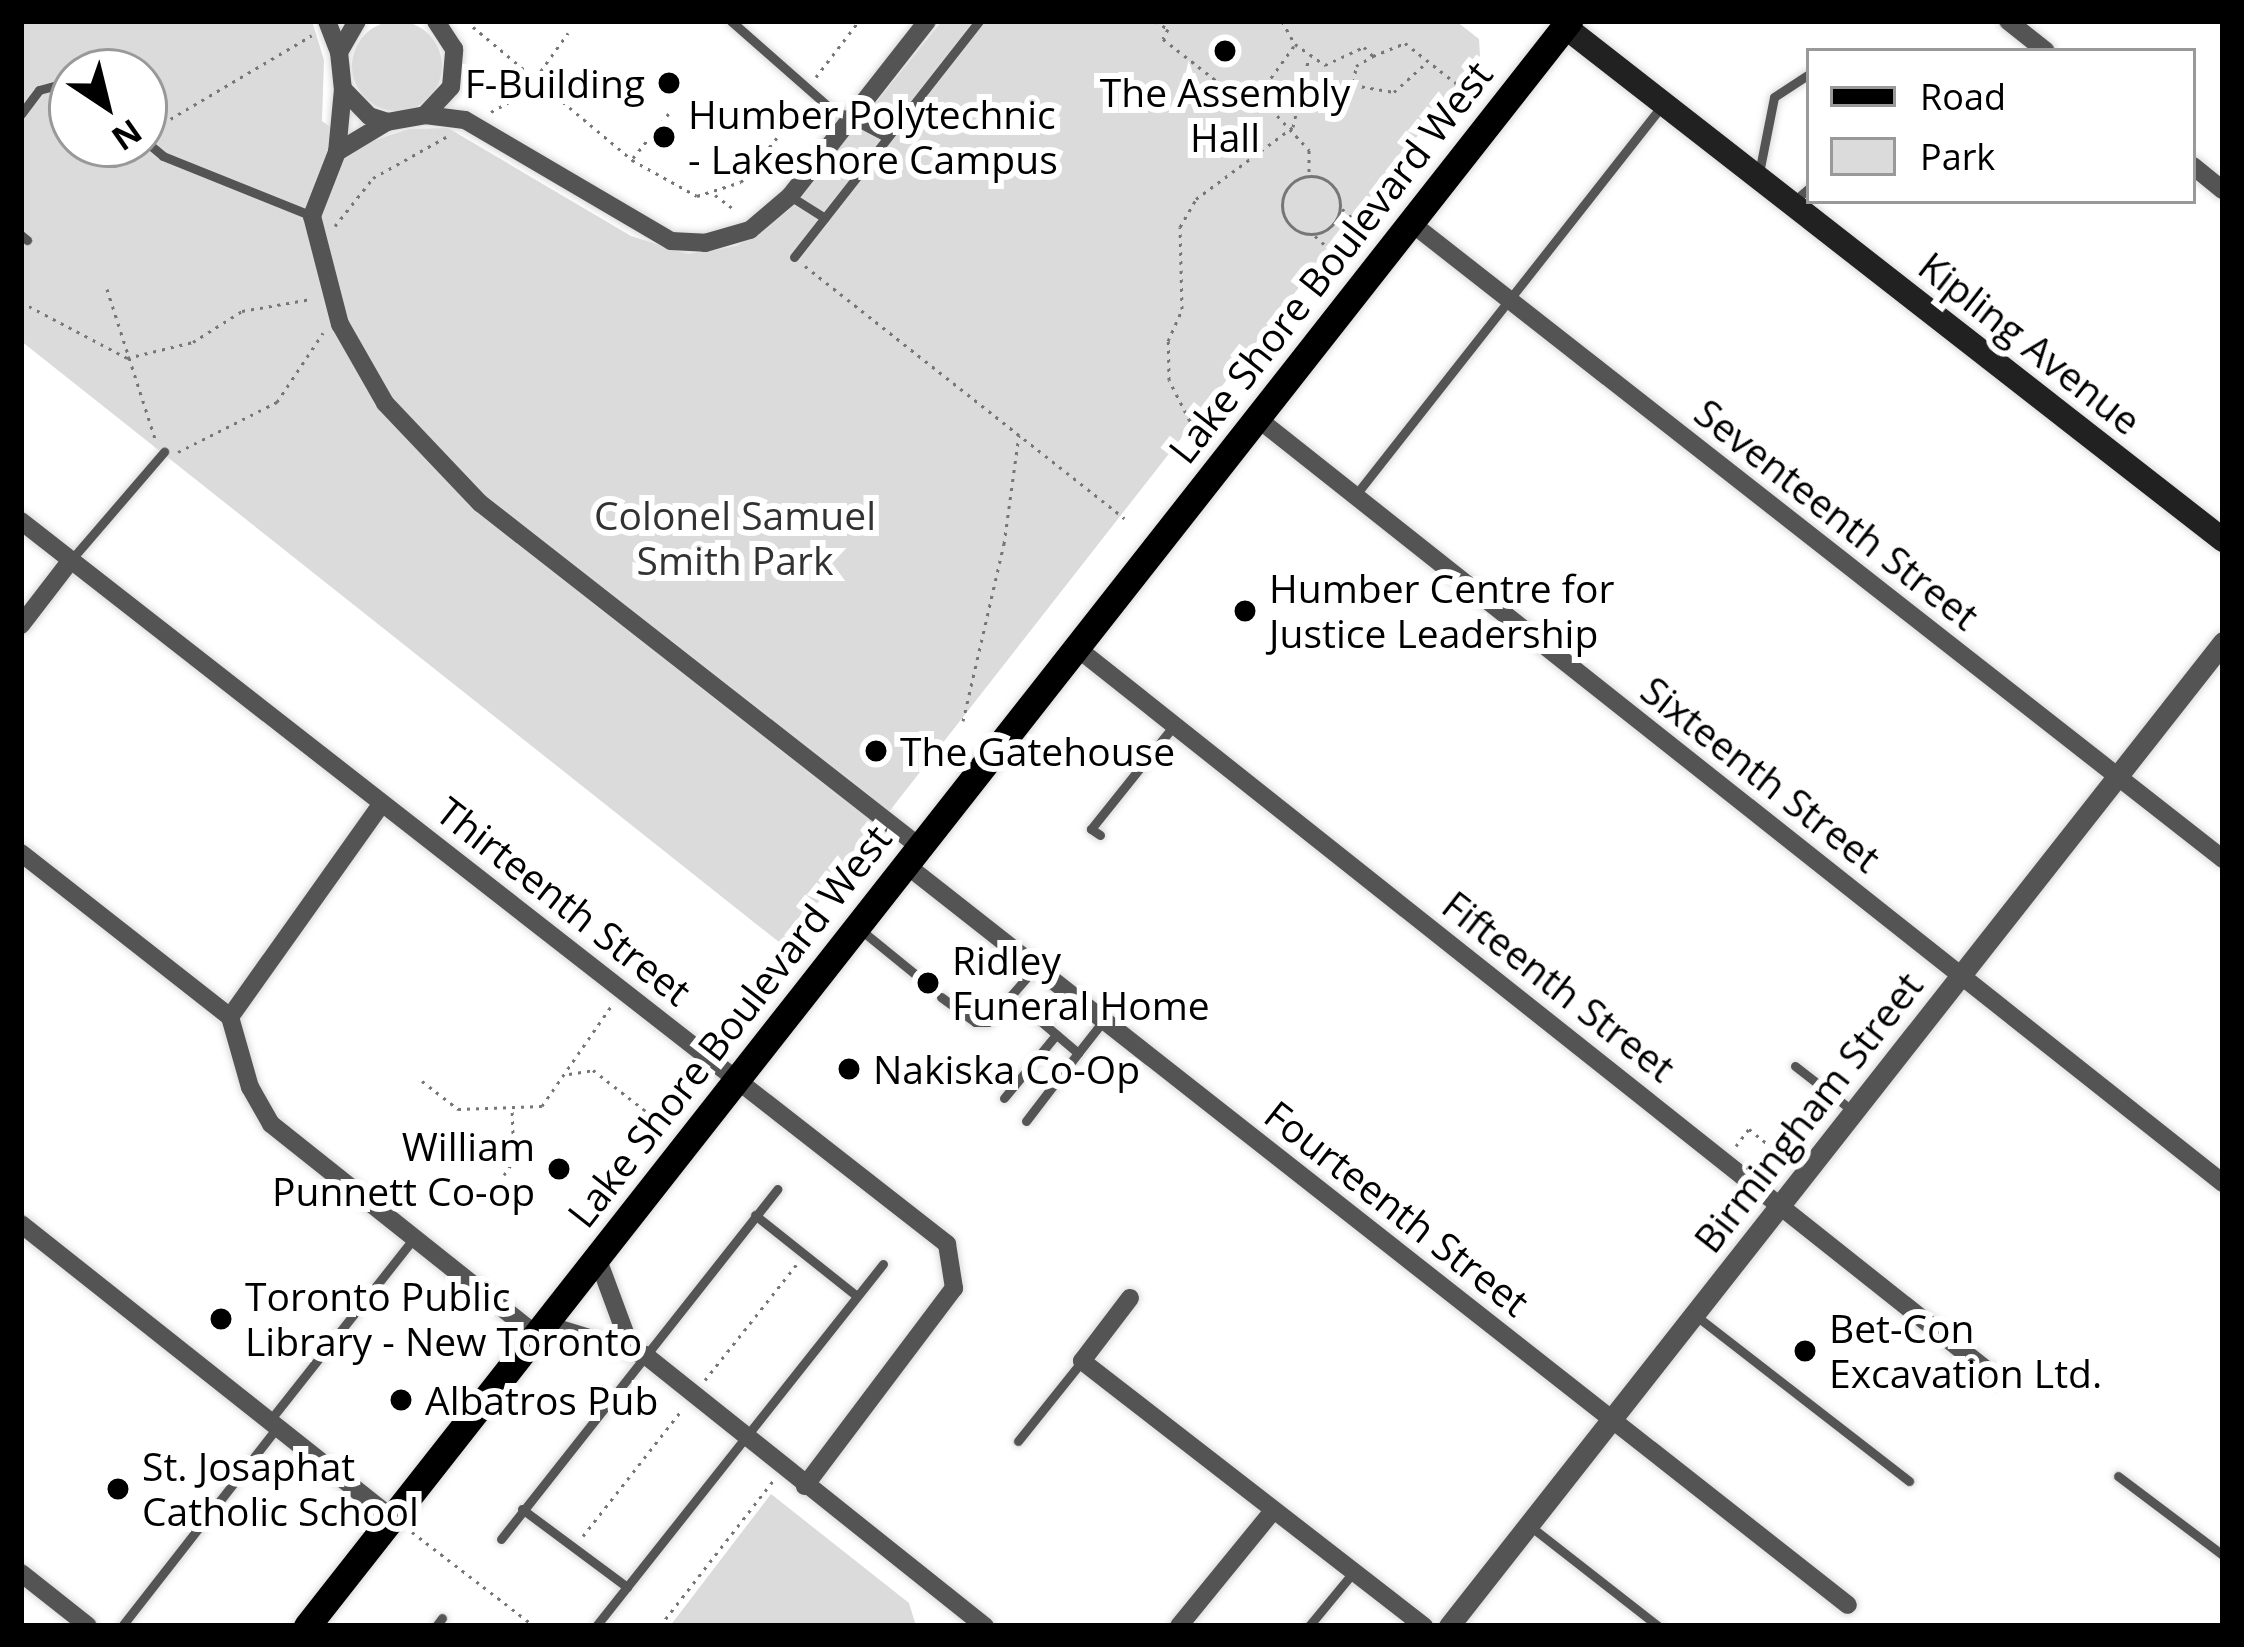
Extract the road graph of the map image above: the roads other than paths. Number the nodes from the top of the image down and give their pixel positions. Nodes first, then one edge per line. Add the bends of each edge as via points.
1 (357, 21) edge
2 (436, 21) edge
3 (731, 21) edge
4 (927, 21) edge
5 (979, 21) edge
6 (2008, 21) edge
7 (328, 23) edge
8 (1563, 23) edge
9 (2042, 48) edge
10 (339, 52) junction
11 (1806, 76) edge
12 (451, 87) junction
13 (48, 88) edge
14 (343, 89) junction
15 (1665, 102) junction
16 (21, 114) edge
17 (425, 116) junction
18 (851, 116) junction
19 (387, 122) junction
20 (468, 122) junction
21 (886, 137) junction
22 (338, 152) junction
23 (168, 158) edge
24 (2196, 168) edge
25 (1759, 175) junction
26 (2223, 190) edge
27 (1801, 195) edge
28 (790, 196) junction
29 (1812, 204) edge
30 (312, 216) junction
31 (825, 218) junction
32 (1410, 222) junction
33 (794, 257) road end
34 (1507, 298) junction
35 (1257, 418) junction
36 (164, 452) road end
37 (1354, 497) junction
38 (21, 521) edge
39 (2223, 540) edge
40 (70, 560) junction
41 (21, 625) edge
42 (2223, 642) edge
43 (1077, 648) junction
44 (1175, 724) junction
45 (2119, 776) junction
46 (382, 803) junction
47 (1100, 835) dead end
48 (21, 854) edge
49 (913, 855) junction
50 (2223, 859) edge
51 (857, 926) junction
52 (1036, 967) junction
53 (1962, 975) junction
54 (922, 979) dead end
55 (1011, 996) junction
56 (941, 997) dead end
57 (230, 1017) junction
58 (1104, 1020) junction
59 (1056, 1035) junction
60 (1078, 1053) junction
61 (1796, 1066) dead end
62 (738, 1077) junction
63 (1004, 1098) dead end
64 (1854, 1112) junction
65 (1026, 1120) dead end
66 (2223, 1183) edge
67 (777, 1189) dead end
68 (1781, 1205) junction
69 (755, 1215) junction
70 (21, 1224) edge
71 (416, 1235) junction
72 (597, 1257) junction
73 (883, 1264) dead end
74 (857, 1296) junction
75 (1130, 1298) dead end
76 (1694, 1314) junction
77 (540, 1329) junction
78 (638, 1352) junction
79 (1082, 1361) junction
80 (1998, 1379) dead end
81 (1612, 1418) junction
82 (274, 1423) junction
83 (746, 1438) junction
84 (1018, 1441) dead end
85 (2118, 1476) dead end
86 (1909, 1481) dead end
87 (805, 1486) junction
88 (522, 1510) junction
89 (1272, 1512) junction
90 (392, 1518) junction
91 (1529, 1526) junction
92 (501, 1539) dead end
93 (2223, 1555) edge
94 (21, 1573) edge
95 (1351, 1575) junction
96 (627, 1587) junction
97 (1848, 1605) dead end
98 (962, 1620) edge
99 (88, 1626) edge
100 (122, 1626) edge
101 (307, 1626) edge
102 (596, 1626) edge
103 (985, 1626) edge
104 (1179, 1626) edge
105 (1309, 1626) edge
106 (1424, 1626) edge
107 (1449, 1626) edge
108 (1658, 1626) edge

1 - 10 street
2 - 12 street via 454,49
3 - 18 lane
4 - 18 street
5 - 21 lane
6 - 9 street
7 - 10 street
8 - 15 main road, Kipling Avenue
8 - 32 main road, Lake Shore Boulevard West
10 - 14 street
11 - 25 lane via 1774,97
12 - 17 street
12 - 20 street
13 - 16 lane
14 - 19 street
14 - 22 street
15 - 25 main road, Kipling Avenue
15 - 34 lane
17 - 19 street
17 - 20 street
18 - 21 lane
18 - 28 street
19 - 22 street
20 - 28 street via 671,241 705,243 755,226
21 - 31 lane
22 - 30 street
23 - 30 lane
24 - 26 street
25 - 27 main road, Kipling Avenue
28 - 31 lane
29 - 39 main road, Kipling Avenue
30 - 49 street, Fourteenth Street via 340,324 385,403 456,482
31 - 33 lane
32 - 34 street, Seventeenth Street
32 - 35 main road, Lake Shore Boulevard West
34 - 37 lane
34 - 45 street, Seventeenth Street
35 - 37 street, Sixteenth Street
35 - 43 main road, Lake Shore Boulevard West
36 - 40 lane
37 - 53 street, Sixteenth Street
38 - 40 street, Thirteenth Street
40 - 41 street
40 - 46 street, Thirteenth Street
42 - 45 street, Birmingham Street
43 - 44 street, Fifteenth Street
43 - 49 main road, Lake Shore Boulevard West
44 - 47 lane via 1091,830
44 - 68 street, Fifteenth Street
45 - 50 street, Seventeenth Street
45 - 53 street, Birmingham Street
46 - 57 street
46 - 62 street, Thirteenth Street
48 - 57 street
49 - 51 main road, Lake Shore Boulevard West
49 - 52 street, Fourteenth Street
51 - 54 lane
51 - 62 main road, Lake Shore Boulevard West
52 - 55 lane
52 - 58 street, Fourteenth Street
53 - 64 street, Birmingham Street
53 - 66 street, Sixteenth Street
55 - 56 lane via 988,1022 975,1022
55 - 59 lane
57 - 71 street via 250,1087 272,1124
58 - 60 lane
58 - 81 street, Fourteenth Street
59 - 60 lane
59 - 63 lane
60 - 65 lane
61 - 64 lane
62 - 72 main road, Lake Shore Boulevard West
62 - 87 street, Thirteenth Street via 953,1257 954,1288
64 - 68 street, Birmingham Street
67 - 69 lane
68 - 76 street, Birmingham Street
68 - 80 street, Fifteenth Street
69 - 74 lane
69 - 78 lane
70 - 82 street
71 - 77 street
71 - 82 lane
72 - 77 main road, Lake Shore Boulevard West
72 - 78 street
73 - 74 lane
74 - 83 lane
75 - 79 street
76 - 81 street, Birmingham Street
76 - 86 lane
77 - 78 street
77 - 90 main road, Lake Shore Boulevard West
78 - 83 street
78 - 88 lane
79 - 84 lane
79 - 89 street
81 - 91 street, Birmingham Street
81 - 97 street, Fourteenth Street
82 - 90 street
82 - 100 lane
83 - 87 street
83 - 96 lane
85 - 93 lane
87 - 98 street
88 - 92 lane
88 - 96 lane
89 - 95 street
89 - 104 street
90 - 101 main road, Lake Shore Boulevard West
91 - 107 street, Birmingham Street
91 - 108 lane
94 - 99 street
95 - 105 lane
95 - 106 street
96 - 102 lane
98 - 103 street

